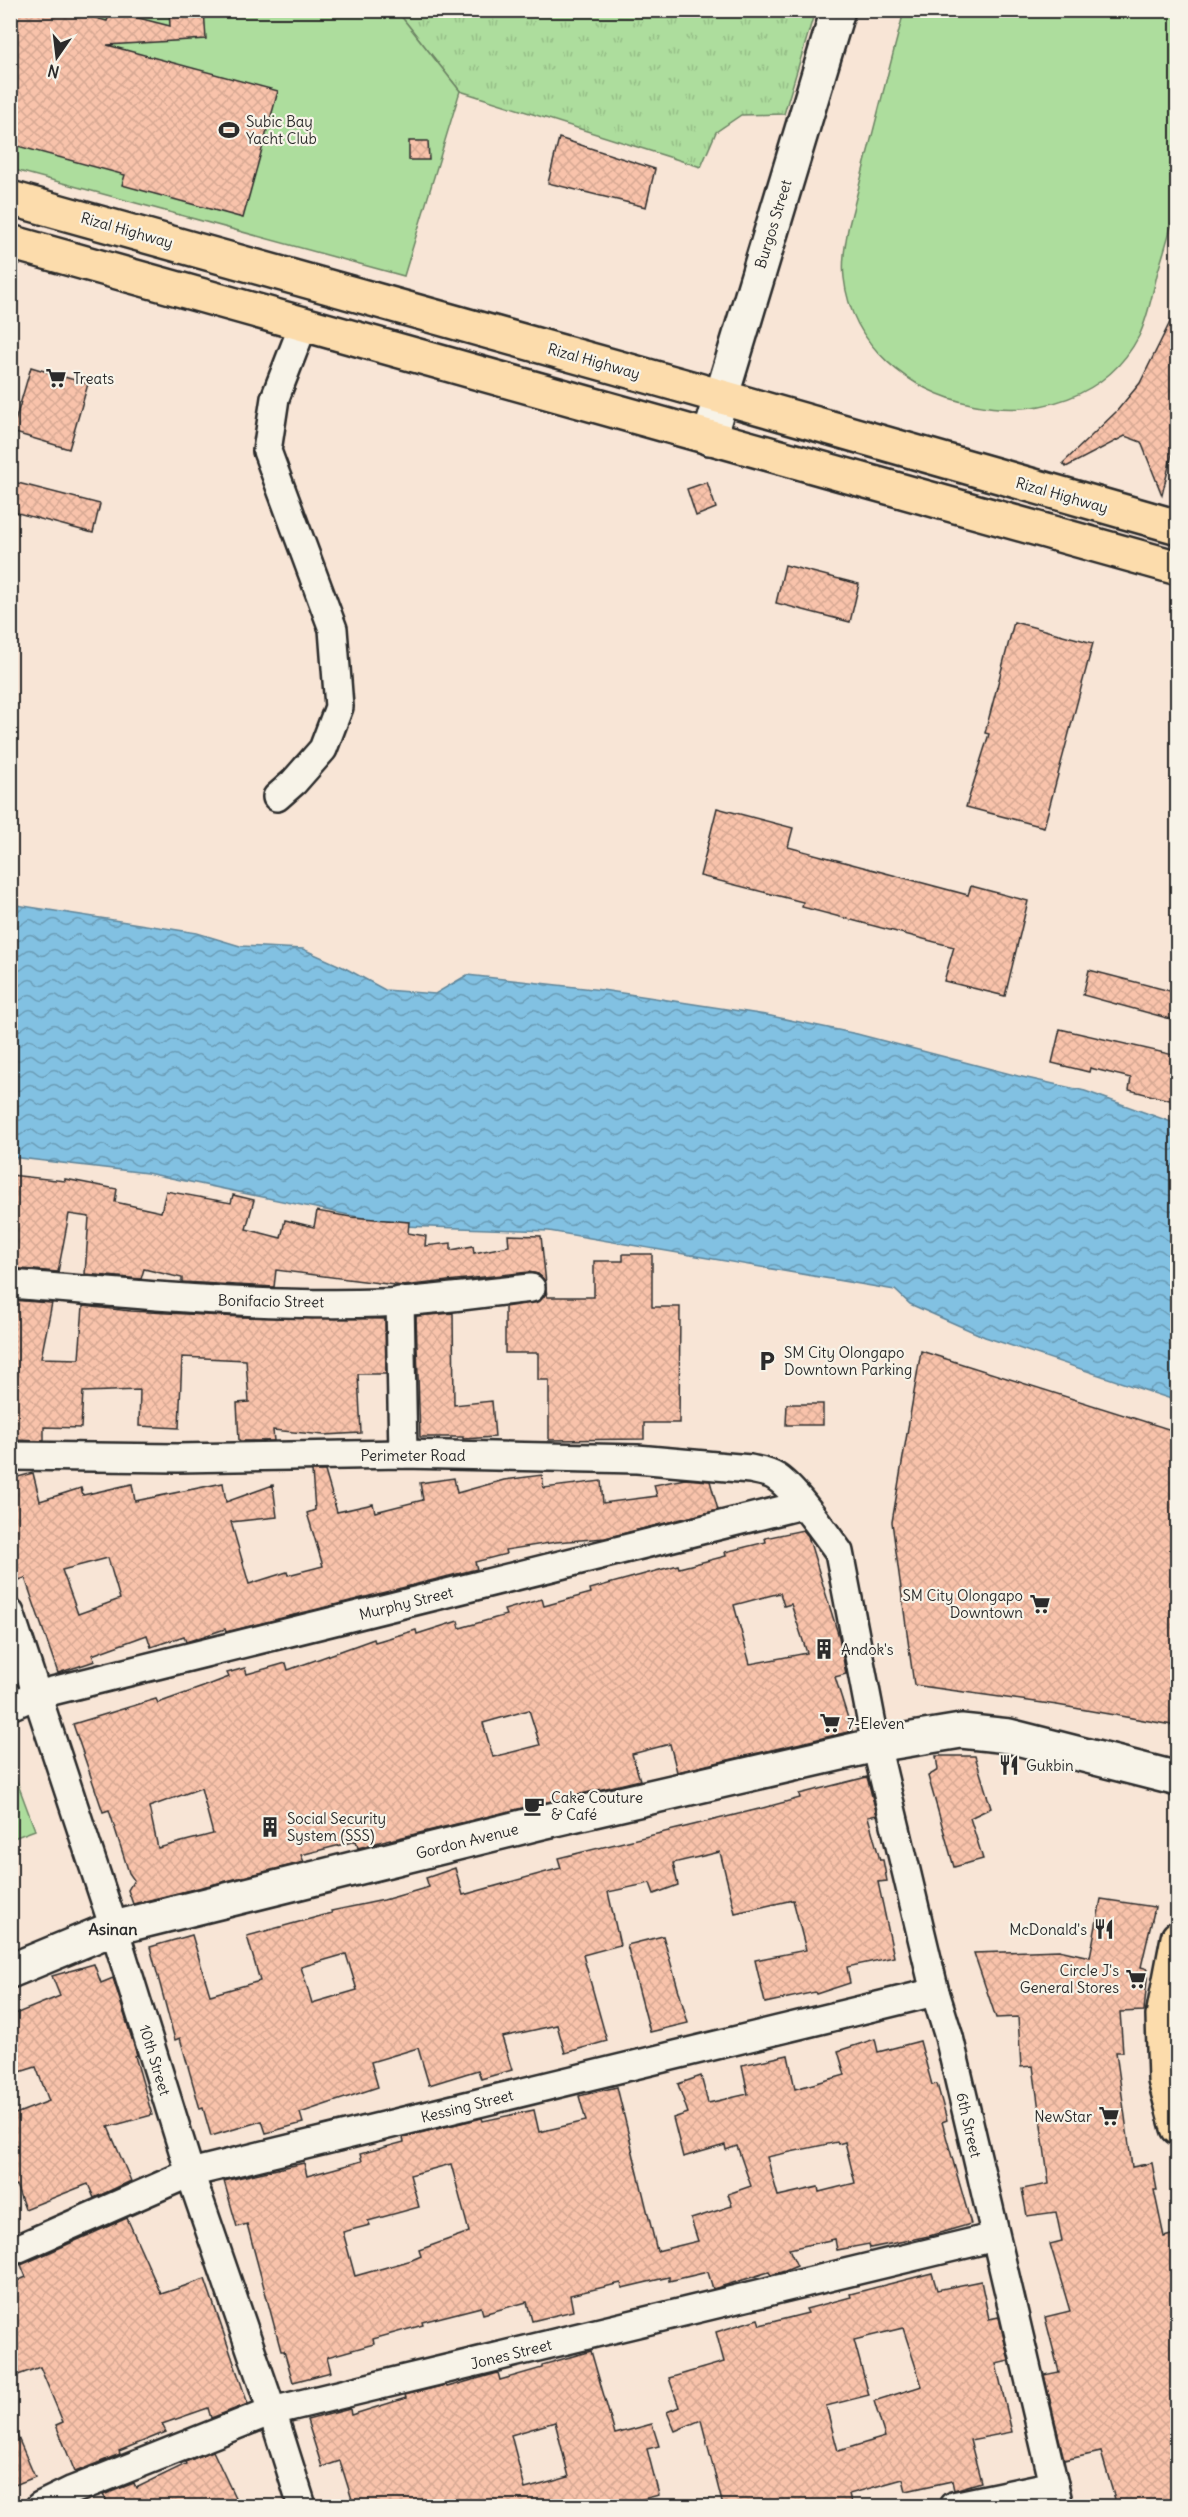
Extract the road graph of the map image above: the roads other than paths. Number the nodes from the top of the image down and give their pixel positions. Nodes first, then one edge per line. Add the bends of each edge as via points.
1 (838, 10) edge
2 (10, 198) edge
3 (10, 242) edge
4 (304, 323) junction
5 (720, 397) junction
6 (709, 438) junction
7 (1178, 527) edge
8 (1178, 568) edge
9 (276, 797) dead end
10 (10, 1284) edge
11 (531, 1287) dead end
12 (400, 1301) junction
13 (403, 1454) junction
14 (10, 1456) edge
15 (802, 1505) junction
16 (839, 1552) joint
17 (10, 1613) edge
18 (36, 1695) junction
19 (10, 1706) edge
20 (876, 1745) junction
21 (1178, 1779) edge
22 (114, 1928) junction
23 (1178, 1938) edge
24 (10, 1971) edge
25 (935, 1992) junction
26 (1178, 2128) edge
27 (190, 2173) junction
28 (994, 2237) junction
29 (10, 2252) edge
30 (272, 2411) junction
31 (1057, 2496) edge
32 (40, 2506) edge
33 (302, 2506) edge
34 (953, 2506) edge

1 - 5 main road, Burgos Street
2 - 5 main road, Rizal Highway
3 - 4 main road
4 - 6 main road
4 - 9 street via 275,399 267,451 333,629 339,707 323,749
5 - 6 main road, Burgos Street
5 - 7 main road, Rizal Highway
6 - 8 main road
10 - 12 street, Bonifacio Street via 240,1302
11 - 12 street, Bonifacio Street
12 - 13 street
13 - 14 street, Perimeter Road
13 - 15 street, Perimeter Road via 637,1459 750,1468 776,1476
15 - 16 street, Perimeter Road
15 - 18 street, Murphy Street
16 - 20 street, 6th Street
17 - 18 street, 10th Street
18 - 19 street, Murphy Street
18 - 22 street, 10th Street
20 - 21 main road, Gordon Avenue via 962,1731 1009,1736
20 - 22 main road, Gordon Avenue via 542,1822
20 - 25 street, 6th Street
22 - 24 main road, Gordon Avenue
22 - 27 street, 10th Street
23 - 26 main road via 1163,2016 1165,2080
25 - 27 street, Kessing Street
25 - 28 street, 6th Street via 949,2037
27 - 29 street, Kessing Street
27 - 30 street, 10th Street
28 - 30 street, Jones Street
28 - 31 street, 6th Street
30 - 32 street, Jones Street
30 - 33 street, 10th Street
31 - 34 street

